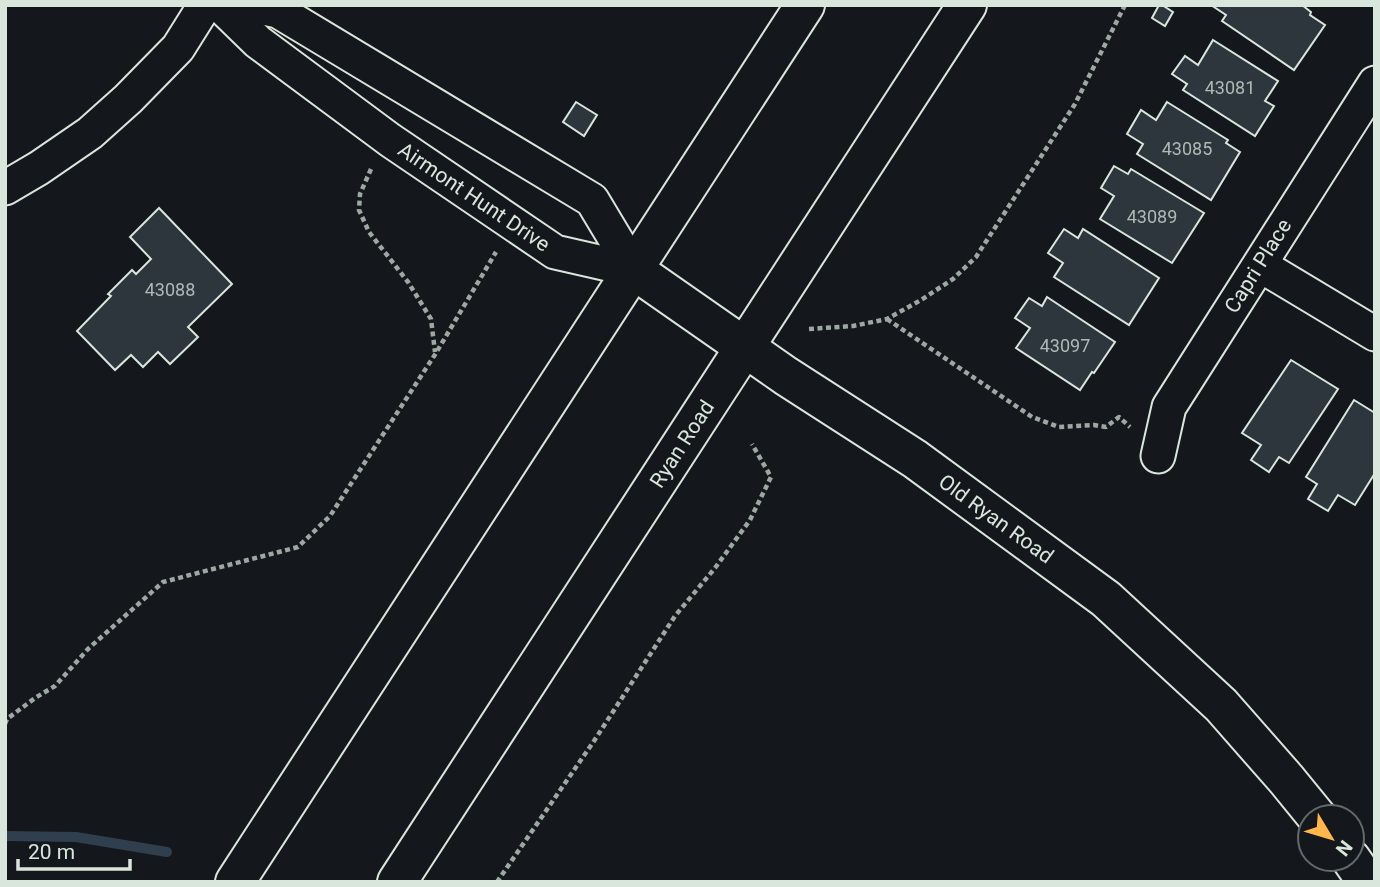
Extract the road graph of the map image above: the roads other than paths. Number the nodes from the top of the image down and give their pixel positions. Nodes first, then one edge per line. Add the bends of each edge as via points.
1 (205, 5) edge
2 (220, 5) edge
3 (250, 5) edge
4 (805, 5) edge
5 (967, 5) edge
6 (1375, 83) edge
7 (5, 188) edge
8 (1260, 265) junction
9 (634, 270) junction
10 (1375, 334) edge
11 (745, 347) junction
12 (1158, 456) road end
13 (1306, 803) edge
14 (235, 882) edge
15 (397, 882) edge

1 - 7 street via 178,48 128,99 90,133
2 - 9 street, Airmont Hunt Drive via 258,42 390,140 555,253
3 - 9 street via 278,11 592,200
4 - 9 main road
5 - 11 main road, Ryan Road
6 - 8 street, Capri Place
8 - 10 street
8 - 12 street, Capri Place via 1169,407
9 - 11 main road, Old Ryan Road
9 - 14 main road
11 - 13 main road, Old Ryan Road via 915,459 1105,599 1220,705
11 - 15 main road, Ryan Road

